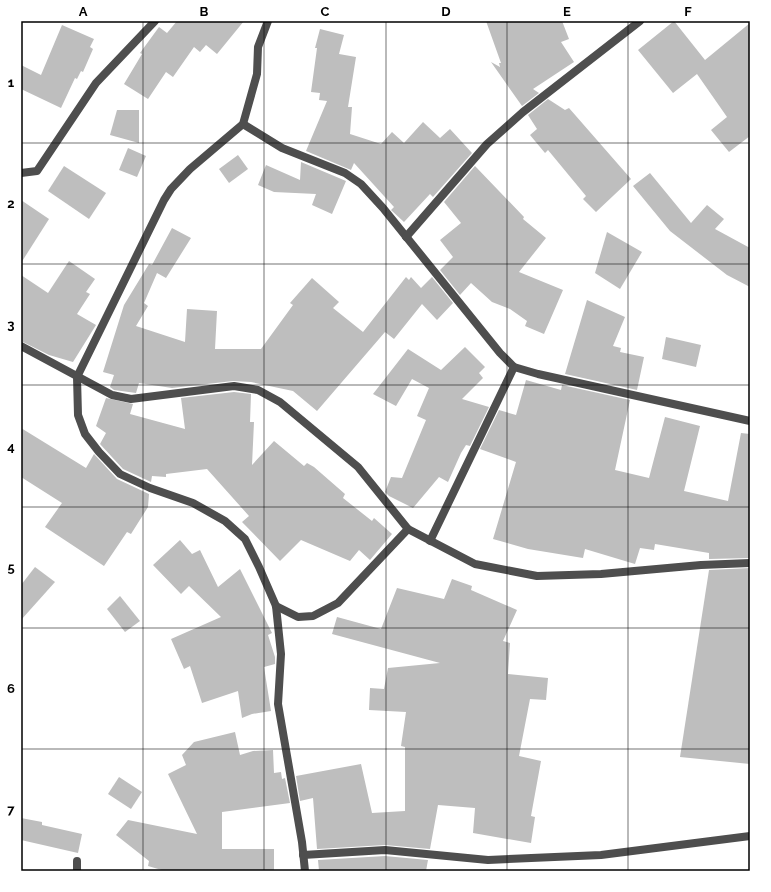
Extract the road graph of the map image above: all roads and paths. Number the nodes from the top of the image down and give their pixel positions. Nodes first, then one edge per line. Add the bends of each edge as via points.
1 (155, 21) edge
2 (268, 21) edge
3 (640, 21) edge
4 (243, 124) junction
5 (21, 173) edge
6 (406, 237) junction
7 (21, 346) edge
8 (514, 367) junction
9 (77, 376) junction
10 (750, 422) edge
11 (408, 529) junction
12 (430, 541) junction
13 (750, 564) edge
14 (276, 606) junction
15 (750, 836) edge
16 (303, 854) junction
17 (77, 861) dead end
18 (77, 871) edge
19 (305, 871) edge

1 - 5 street via 96,83 37,172
2 - 4 street via 258,47 257,74
3 - 6 street via 523,112 487,144
4 - 6 street via 282,148 345,173 361,184
4 - 9 street via 190,169 171,189
6 - 8 street
7 - 9 street
8 - 10 street
8 - 12 street
9 - 11 street via 112,394 131,399 234,386 258,390 280,402 358,467
9 - 14 street via 78,415 85,434 99,452 120,474 193,503 225,522 245,539
11 - 12 street
11 - 14 street via 338,603 313,616 298,617
12 - 13 street via 475,564 537,576
14 - 16 street via 281,654 278,704
15 - 16 street via 601,855 488,860 385,850
16 - 19 street
17 - 18 street

